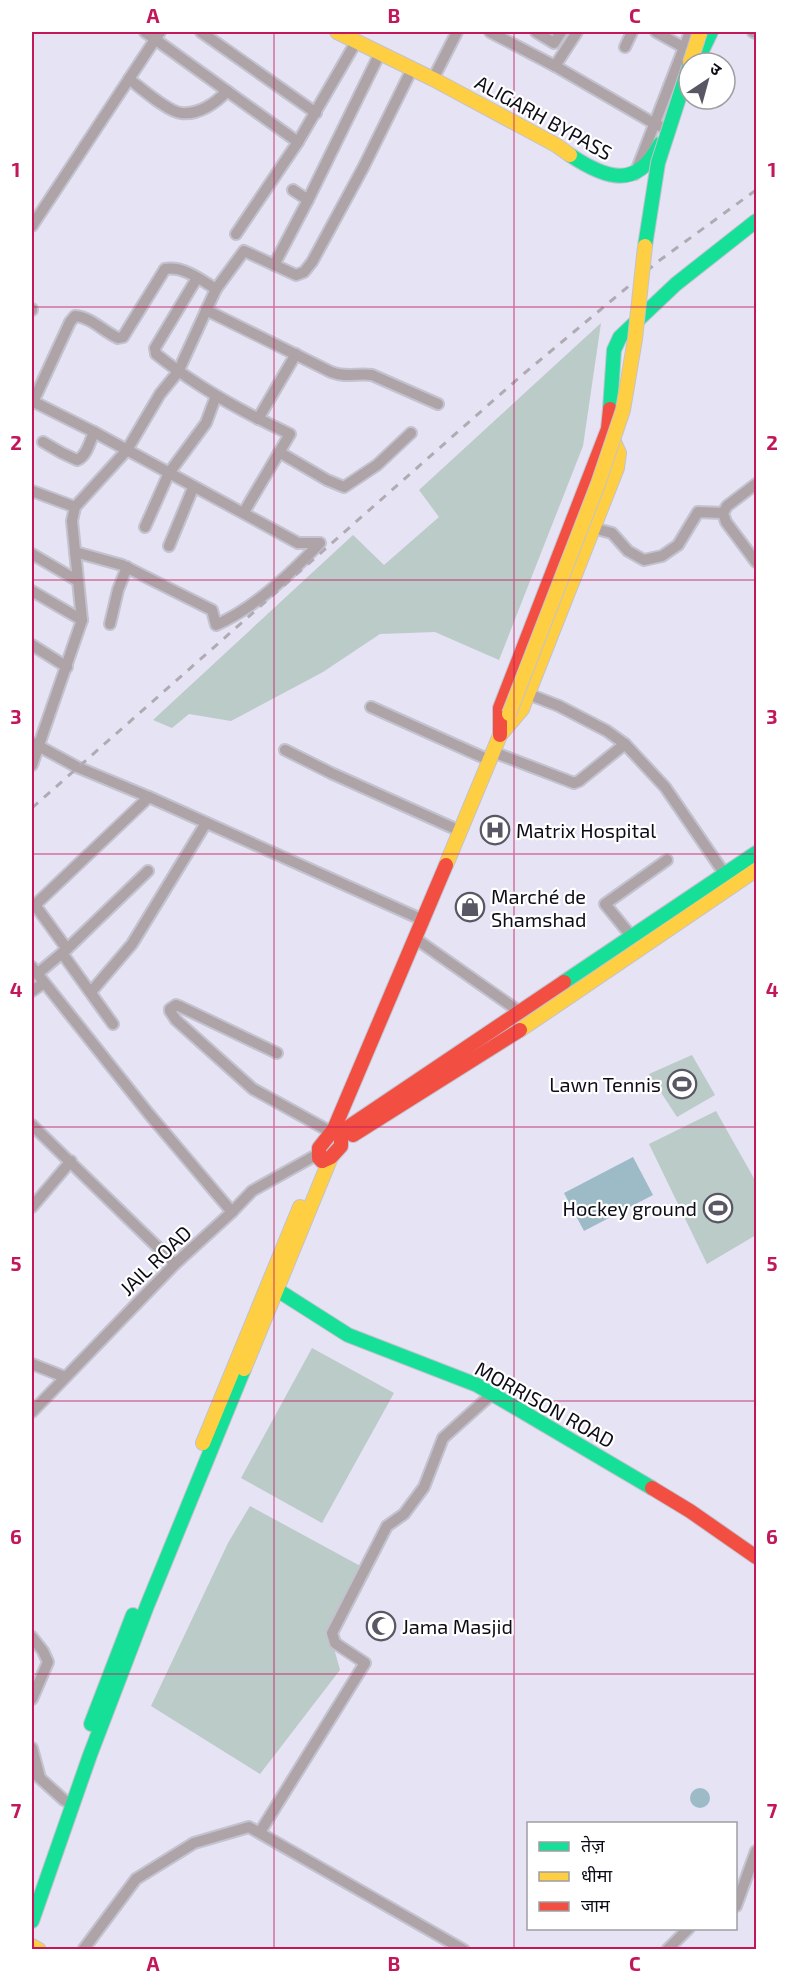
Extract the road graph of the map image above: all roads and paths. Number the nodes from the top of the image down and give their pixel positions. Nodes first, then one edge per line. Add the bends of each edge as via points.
1 (145, 32) edge
2 (201, 32) edge
3 (340, 32) edge
4 (457, 32) edge
5 (490, 32) edge
6 (537, 32) edge
7 (561, 32) edge
8 (578, 32) edge
9 (632, 32) edge
10 (656, 32) edge
11 (690, 32) edge
12 (700, 32) edge
13 (711, 32) edge
14 (157, 35) edge
15 (356, 42) junction
16 (625, 47) dead end
17 (684, 48) junction
18 (686, 51) edge
19 (696, 51) edge
20 (700, 51) edge
21 (380, 52) junction
22 (555, 66) junction
23 (412, 69) junction
24 (129, 79) junction
25 (433, 79) junction
26 (227, 91) junction
27 (677, 100) edge
28 (677, 108) edge
29 (316, 112) junction
30 (661, 127) junction
31 (298, 142) junction
32 (293, 190) dead end
33 (308, 200) junction
34 (756, 221) edge
35 (32, 226) edge
36 (236, 234) dead end
37 (274, 265) junction
38 (197, 278) junction
39 (216, 289) junction
40 (207, 310) junction
41 (296, 354) junction
42 (178, 372) junction
43 (216, 396) junction
44 (32, 401) edge
45 (438, 404) dead end
46 (258, 420) junction
47 (608, 429) junction
48 (94, 432) junction
49 (411, 433) dead end
50 (43, 442) dead end
51 (127, 450) junction
52 (279, 452) junction
53 (169, 473) junction
54 (756, 484) edge
55 (194, 488) junction
56 (32, 491) edge
57 (75, 507) junction
58 (244, 512) junction
59 (723, 513) junction
60 (146, 527) dead end
61 (592, 528) junction
62 (169, 546) dead end
63 (75, 552) junction
64 (32, 554) edge
65 (756, 562) edge
66 (127, 567) junction
67 (78, 581) junction
68 (32, 591) edge
69 (82, 620) junction
70 (110, 624) dead end
71 (32, 645) edge
72 (67, 667) junction
73 (528, 694) junction
74 (371, 707) dead end
75 (500, 735) junction
76 (34, 743) edge
77 (624, 744) junction
78 (285, 750) dead end
79 (491, 756) junction
80 (32, 765) edge
81 (149, 797) junction
82 (207, 823) junction
83 (460, 831) junction
84 (756, 853) edge
85 (668, 860) dead end
86 (756, 870) edge
87 (148, 871) dead end
88 (724, 873) junction
89 (34, 906) edge
90 (423, 920) junction
91 (632, 936) junction
92 (416, 939) junction
93 (65, 951) junction
94 (34, 971) edge
95 (44, 983) junction
96 (32, 991) edge
97 (90, 992) junction
98 (519, 1012) junction
99 (114, 1024) dead end
100 (277, 1053) dead end
101 (32, 1125) edge
102 (337, 1134) junction
103 (324, 1157) junction
104 (70, 1161) junction
105 (32, 1207) edge
106 (231, 1212) junction
107 (174, 1264) junction
108 (273, 1288) junction
109 (32, 1364) edge
110 (65, 1377) junction
111 (492, 1394) junction
112 (32, 1412) edge
113 (756, 1557) edge
114 (32, 1636) edge
115 (32, 1699) edge
116 (32, 1748) edge
117 (36, 1775) edge
118 (68, 1802) junction
119 (260, 1832) junction
120 (756, 1851) edge
121 (32, 1886) edge
122 (737, 1901) edge
123 (32, 1921) edge
124 (688, 1930) edge
125 (32, 1946) edge
126 (39, 1950) edge
127 (83, 1950) edge
128 (464, 1950) edge
129 (667, 1950) edge

1 - 14 street
2 - 29 street
3 - 15 street, ALIGARH BYPASS
4 - 25 street
5 - 22 street
6 - 7 street via 554,43
8 - 22 street
9 - 16 street
10 - 17 street
11 - 17 street
12 - 19 street, bridge
13 - 20 street
14 - 24 street
14 - 26 street
15 - 21 street, ALIGARH BYPASS
15 - 29 street
17 - 18 street
17 - 30 street
21 - 23 street, ALIGARH BYPASS
21 - 33 street
22 - 30 street
23 - 25 street, ALIGARH BYPASS
23 - 37 street via 312,262 296,275
24 - 26 street via 180,113 206,108
24 - 35 street
25 - 30 street, ALIGARH BYPASS via 605,175 635,174 642,170 652,160
26 - 31 street
27 - 30 street, ALIGARH BYPASS
28 - 75 street, bridge via 658,163 623,410
29 - 31 street
31 - 36 street
32 - 33 street
33 - 37 street
34 - 47 street via 676,284 620,337 614,350
37 - 39 street via 244,251
38 - 39 street
38 - 42 street via 156,348 156,354
38 - 44 street via 182,269 165,269 123,337 75,316
39 - 40 street
40 - 41 street
40 - 42 street
41 - 45 street via 349,377 372,375
41 - 46 street
42 - 43 street
42 - 51 street via 160,394
43 - 46 street
43 - 53 street via 206,423
44 - 48 street
46 - 52 street via 290,434
47 - 61 street via 619,453 617,468
47 - 75 street via 500,708
48 - 50 street via 82,458 77,460
48 - 51 street
49 - 52 street via 377,465 344,488
51 - 53 street
51 - 57 street
52 - 58 street
53 - 55 street
53 - 60 street
54 - 59 street
55 - 58 street
55 - 62 street
56 - 57 street
57 - 63 street
58 - 66 street via 298,543 321,543 240,614 216,625 212,610
59 - 61 street via 698,512 678,545 662,556 644,560 628,551 612,533
59 - 65 street
61 - 73 street
63 - 66 street
63 - 67 street
64 - 67 street
66 - 70 street
67 - 69 street
68 - 69 street
69 - 72 street
71 - 72 street
72 - 76 street
73 - 75 street via 522,710
73 - 77 street via 607,731
74 - 79 street
75 - 79 street
76 - 80 street
76 - 81 street via 76,767
77 - 79 street via 574,783
77 - 88 street via 664,787
78 - 83 street
79 - 83 street
81 - 82 street
81 - 89 street
82 - 90 street
82 - 97 street via 132,944
83 - 90 street
84 - 88 street
85 - 91 street via 605,904
86 - 102 street via 515,1033
87 - 93 street
88 - 91 street
89 - 93 street
90 - 92 street
91 - 98 street
92 - 98 street
92 - 102 street
93 - 94 street
93 - 97 street
94 - 95 street
95 - 96 street
95 - 106 street
97 - 99 street
98 - 102 street
100 - 102 street via 181,1007 170,1009 176,1020 253,1089
101 - 104 street
102 - 103 street via 322,1143
103 - 106 street, JAIL ROAD via 252,1191
103 - 108 street via 312,1176
104 - 105 street
104 - 107 street
106 - 107 street, JAIL ROAD
107 - 110 street, JAIL ROAD
108 - 111 street, MORRISON ROAD via 348,1335
108 - 118 street
109 - 110 street
110 - 112 street, JAIL ROAD
111 - 113 street, MORRISON ROAD via 690,1511
111 - 119 street via 443,1438 424,1487 404,1514 387,1526 332,1633 335,1643 365,1664
114 - 115 street via 48,1662
116 - 117 street
117 - 118 street
118 - 121 street
118 - 123 street
119 - 127 street via 249,1827 194,1843 136,1879
119 - 128 street
120 - 122 street
124 - 129 street
125 - 126 street

